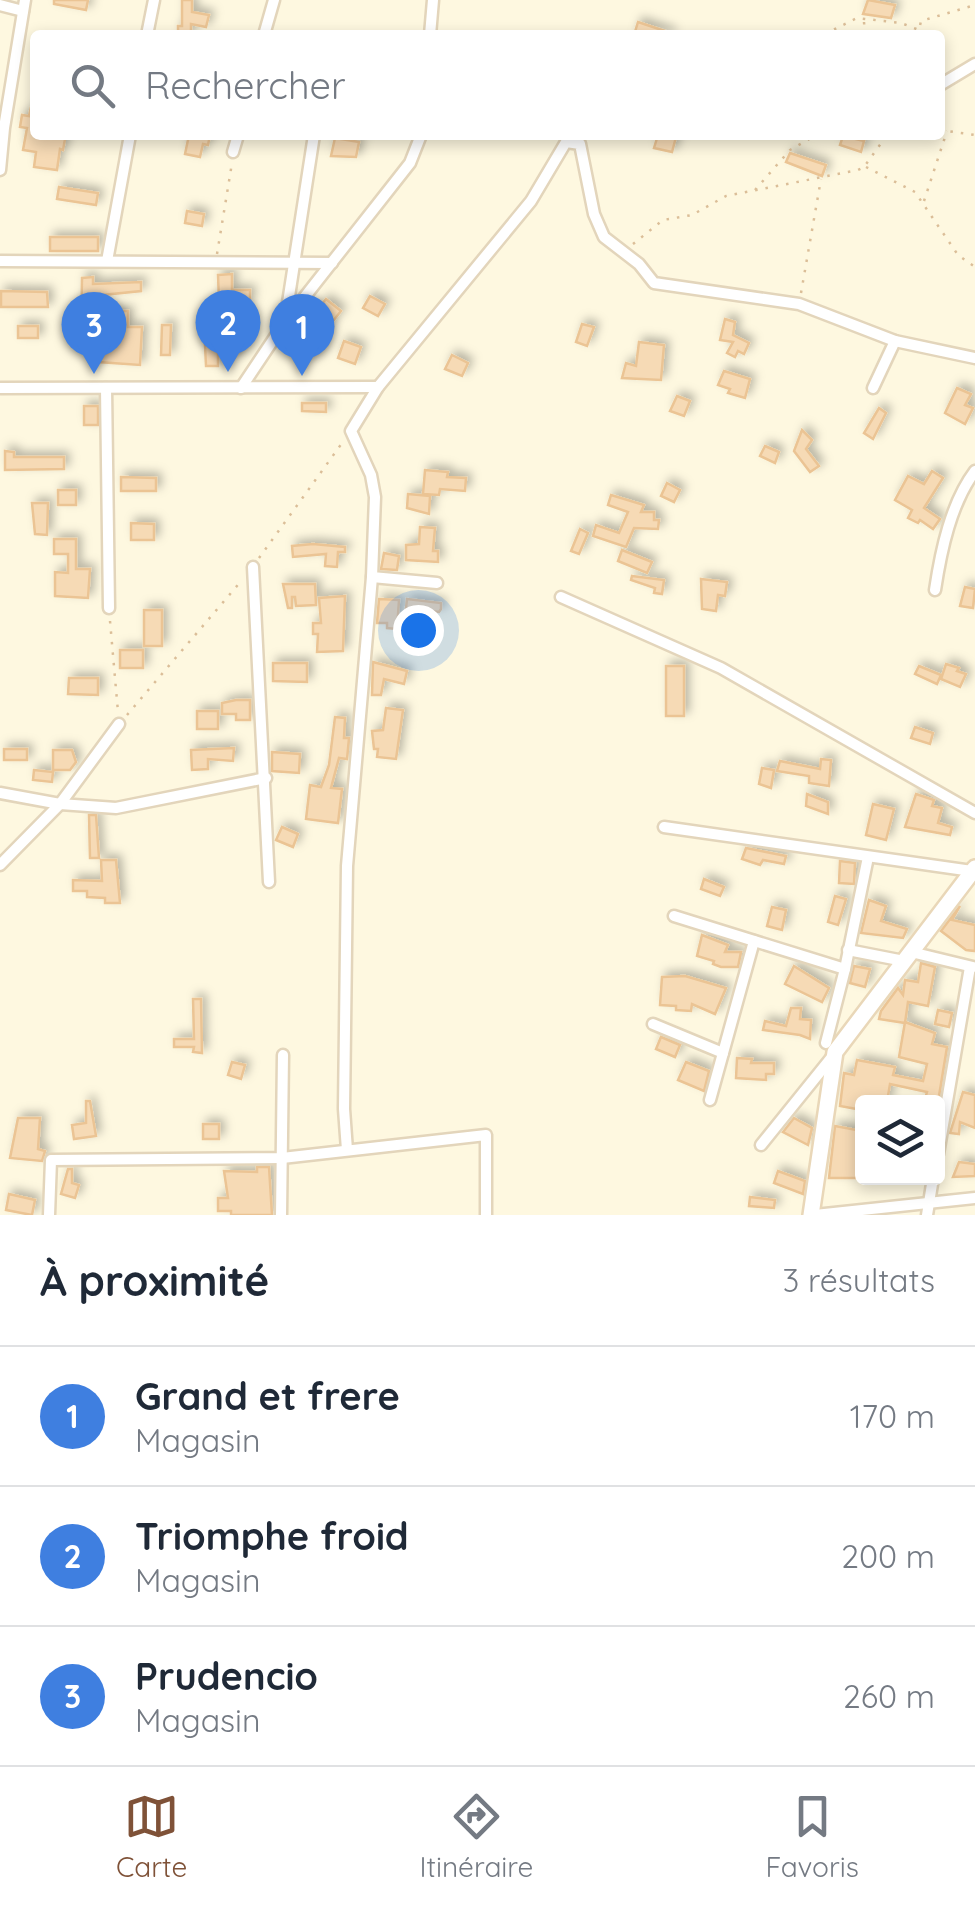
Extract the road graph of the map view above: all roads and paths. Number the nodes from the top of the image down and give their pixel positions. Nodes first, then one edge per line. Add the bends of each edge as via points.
1 (154, 0) edge
2 (274, 0) edge
3 (433, 0) edge
4 (0, 5) edge
5 (24, 5) edge
6 (975, 5) edge
7 (864, 21) junction
8 (901, 23) junction
9 (148, 30) edge
10 (265, 30) edge
11 (430, 30) edge
12 (833, 30) edge
13 (865, 30) edge
14 (904, 30) edge
15 (975, 64) edge
16 (945, 82) edge
17 (2, 127) edge
18 (947, 131) joint
19 (975, 134) edge
20 (945, 137) edge
21 (129, 140) edge
22 (237, 140) edge
23 (313, 140) edge
24 (418, 140) edge
25 (807, 140) edge
26 (883, 140) edge
27 (944, 140) edge
28 (234, 152) joint
29 (864, 167) junction
30 (0, 170) edge
31 (821, 178) junction
32 (754, 191) junction
33 (923, 203) junction
34 (624, 252) junction
35 (0, 261) edge
36 (108, 261) junction
37 (293, 261) junction
38 (216, 262) junction
39 (332, 264) junction
40 (975, 267) edge
41 (799, 304) junction
42 (285, 322) junction
43 (894, 340) junction
44 (975, 358) edge
45 (378, 386) junction
46 (0, 388) edge
47 (106, 388) junction
48 (241, 388) junction
49 (873, 388) dead end
50 (351, 431) junction
51 (975, 470) edge
52 (253, 566) junction
53 (372, 577) junction
54 (437, 583) dead end
55 (935, 590) dead end
56 (561, 598) dead end
57 (108, 608) joint
58 (120, 724) junction
59 (266, 778) junction
60 (0, 793) edge
61 (60, 804) junction
62 (975, 814) edge
63 (664, 828) dead end
64 (868, 856) junction
65 (0, 865) edge
66 (974, 870) edge
67 (269, 882) dead end
68 (674, 916) dead end
69 (754, 941) junction
70 (848, 950) junction
71 (908, 957) junction
72 (972, 967) edge
73 (846, 969) junction
74 (653, 1024) dead end
75 (831, 1048) junction
76 (723, 1052) junction
77 (283, 1056) dead end
78 (710, 1100) dead end
79 (945, 1116) edge
80 (761, 1144) dead end
81 (347, 1150) junction
82 (282, 1158) junction
83 (975, 1198) edge
84 (928, 1209) edge
85 (49, 1215) edge
86 (281, 1215) edge
87 (486, 1215) edge
88 (813, 1215) edge

1 - 9 street
2 - 10 street
3 - 11 street
4 - 5 street
5 - 17 street
6 - 8 path via 921,21 919,30
7 - 8 path
7 - 12 path
7 - 13 path
8 - 14 path
15 - 16 street
17 - 30 street
18 - 19 path
18 - 20 path
21 - 36 street
22 - 28 street
23 - 37 street
24 - 39 street via 410,163
25 - 32 path
26 - 29 path
27 - 33 path
28 - 38 path
29 - 31 path
29 - 33 path via 916,192
31 - 32 path
31 - 41 path
32 - 34 path via 663,220
33 - 40 path via 958,255
34 - 41 street via 654,283
34 - 45 street via 604,237 594,214 580,144 566,142 531,201
35 - 36 street
36 - 38 street
37 - 38 street
37 - 39 street
37 - 42 street
39 - 42 street
41 - 43 street
42 - 48 street
43 - 44 street
43 - 49 street
45 - 48 street
45 - 50 street
46 - 47 street
47 - 48 street
47 - 57 street
50 - 52 path
50 - 53 street via 374,486
51 - 55 street via 952,522
52 - 58 path
52 - 59 street
53 - 54 street
53 - 81 street via 347,866
56 - 62 street via 722,668
57 - 58 path
58 - 61 street
59 - 61 street via 116,808
59 - 67 street
60 - 61 street
61 - 65 street
63 - 64 street
64 - 66 street
64 - 70 street
66 - 71 street
68 - 69 street
69 - 73 street
69 - 76 street
70 - 71 street
70 - 73 street
71 - 72 street
71 - 75 street
72 - 79 street
73 - 75 street
74 - 76 street
75 - 80 street
75 - 88 street
76 - 78 street
77 - 82 street
81 - 82 street
81 - 87 street via 486,1135
82 - 85 street via 51,1160
82 - 86 street
83 - 84 street
84 - 88 street

